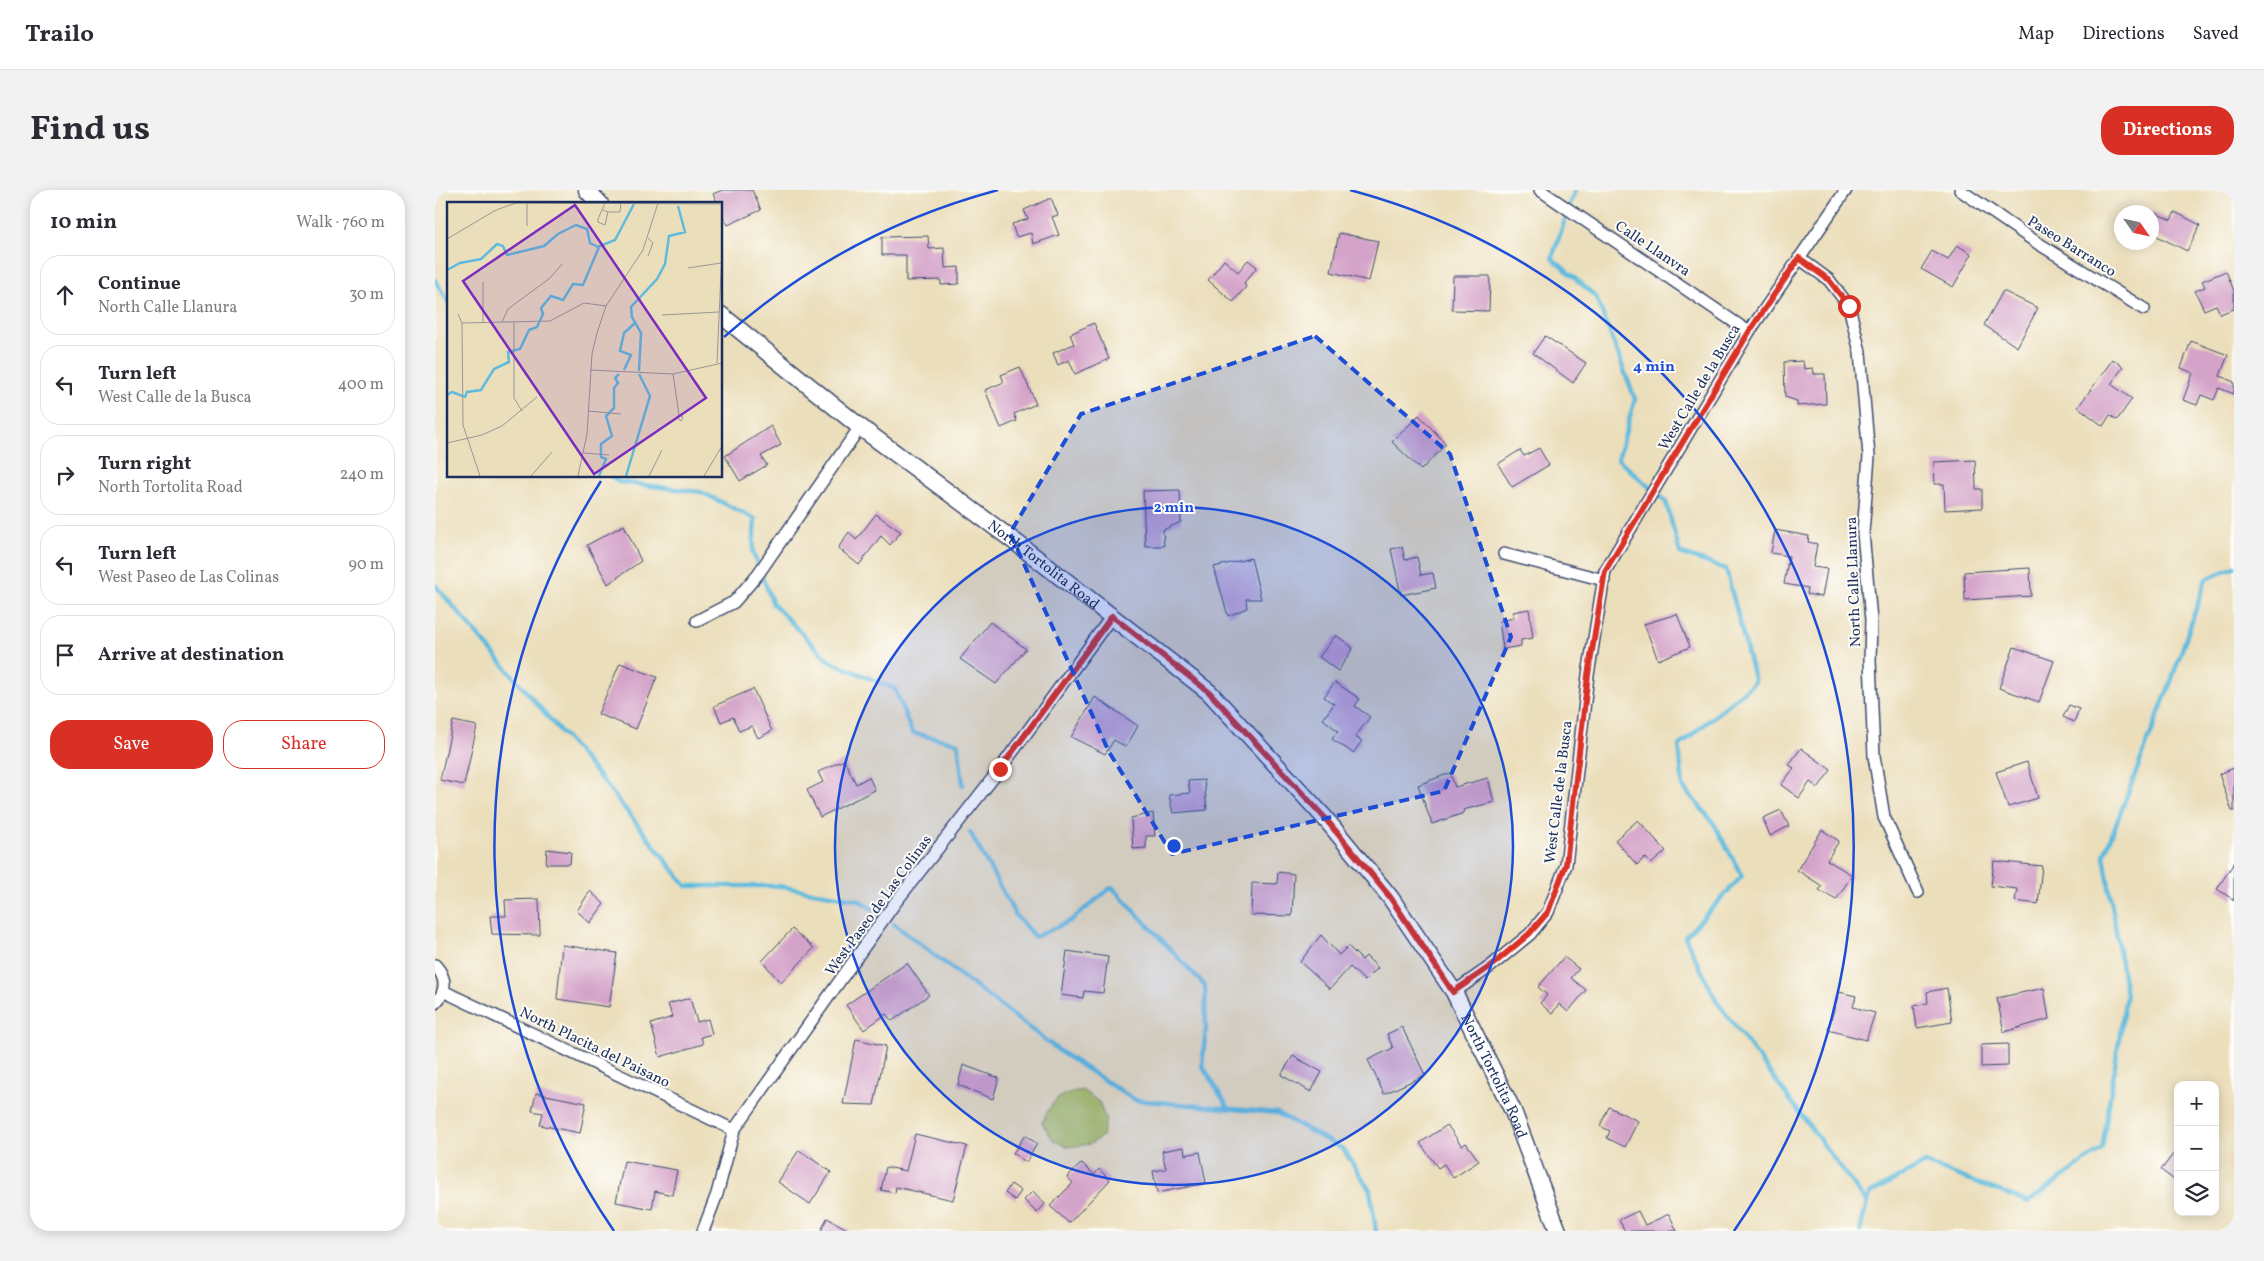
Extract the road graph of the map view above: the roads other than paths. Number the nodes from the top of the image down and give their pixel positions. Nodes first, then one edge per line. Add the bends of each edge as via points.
1 (587, 190) edge
2 (1540, 190) edge
3 (1846, 190) edge
4 (1960, 190) edge
5 (598, 202) edge
6 (1799, 258) junction
7 (2145, 309) dead end
8 (723, 318) edge
9 (1749, 332) junction
10 (860, 428) junction
11 (1504, 554) dead end
12 (1604, 580) junction
13 (1112, 616) junction
14 (697, 621) dead end
15 (1919, 892) dead end
16 (435, 965) edge
17 (443, 991) junction
18 (1453, 992) junction
19 (435, 1003) edge
20 (734, 1130) junction
21 (703, 1231) edge
22 (1558, 1231) edge

1 - 5 street
2 - 9 street, Calle Llanvra
3 - 6 street, West Calle de la Busca
4 - 7 street, Paseo Barranco via 2035,242
6 - 9 street, West Calle de la Busca
6 - 15 street, North Calle Llanura via 1829,280 1849,306 1860,352 1869,456 1863,533 1871,620 1874,756 1884,817
8 - 10 street, North Tortolita Road
9 - 12 street, West Calle de la Busca via 1605,571
10 - 13 street, North Tortolita Road
10 - 14 street via 758,574 734,602
11 - 12 street
12 - 18 street, West Calle de la Busca via 1588,675 1566,864 1548,912 1529,934
13 - 18 street, North Tortolita Road via 1209,692 1318,810 1390,897
13 - 20 street, West Paseo de Las Colinas via 1000,769 895,903
16 - 17 street via 441,971 445,984
17 - 19 street
17 - 20 street, North Placita del Paisano
18 - 22 street, North Tortolita Road via 1513,1111
20 - 21 street, West Paseo de Las Colinas via 717,1194

